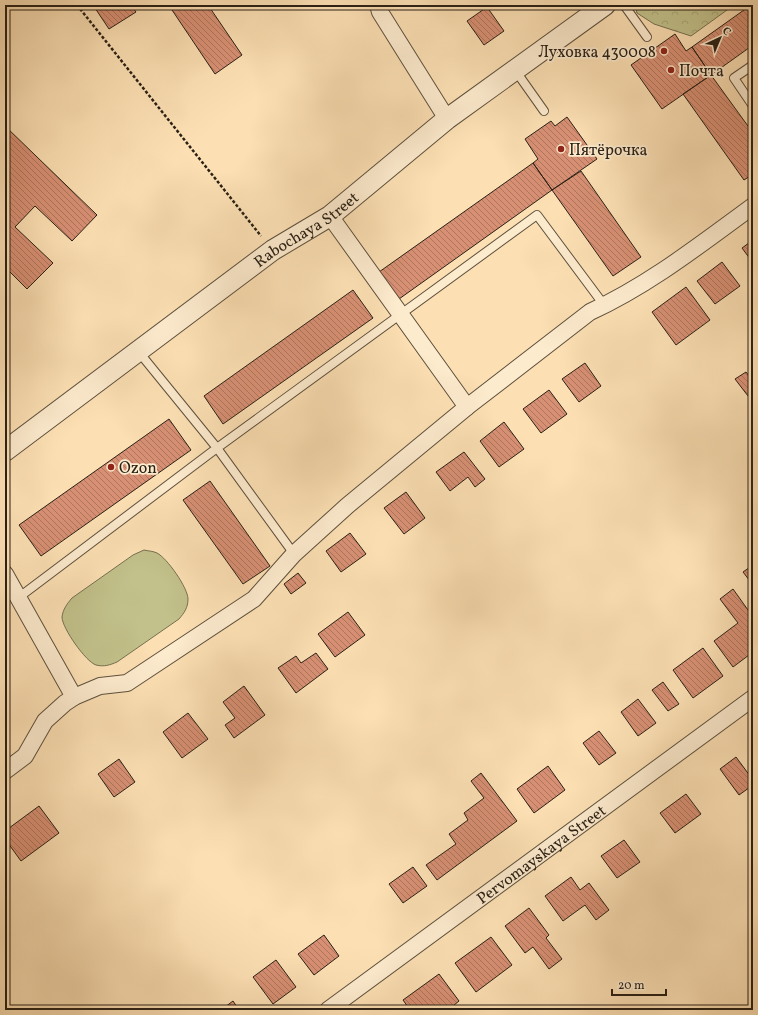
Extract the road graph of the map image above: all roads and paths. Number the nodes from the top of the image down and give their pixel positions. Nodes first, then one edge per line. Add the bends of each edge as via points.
1 (77, 5) edge
2 (378, 5) edge
3 (604, 5) edge
4 (624, 5) edge
5 (646, 37) dead end
6 (753, 65) edge
7 (515, 70) junction
8 (753, 106) edge
9 (544, 111) dead end
10 (447, 119) junction
11 (753, 206) edge
12 (330, 216) junction
13 (273, 250) junction
14 (604, 305) junction
15 (401, 315) junction
16 (138, 351) junction
17 (467, 407) junction
18 (217, 448) junction
19 (5, 451) edge
20 (294, 554) junction
21 (5, 574) edge
22 (18, 598) junction
23 (74, 697) junction
24 (753, 698) edge
25 (5, 771) edge
26 (328, 1010) edge

1 - 13 path
2 - 10 street
3 - 7 street, Rabochaya Street
4 - 5 lane
6 - 8 lane via 734,78
7 - 9 lane
7 - 10 street, Rabochaya Street
10 - 12 street, Rabochaya Street
11 - 14 street via 655,276
12 - 13 street, Rabochaya Street
12 - 15 street
13 - 16 street, Rabochaya Street
14 - 15 lane via 537,215
14 - 17 street via 590,312
15 - 17 street
15 - 18 lane
16 - 18 lane
16 - 19 street, Rabochaya Street
17 - 20 street via 347,506
18 - 20 lane
18 - 22 lane
20 - 23 street via 254,599 127,683 100,686
21 - 22 street
22 - 23 street
23 - 25 street via 45,721 25,756
24 - 26 street, Pervomayskaya Street

